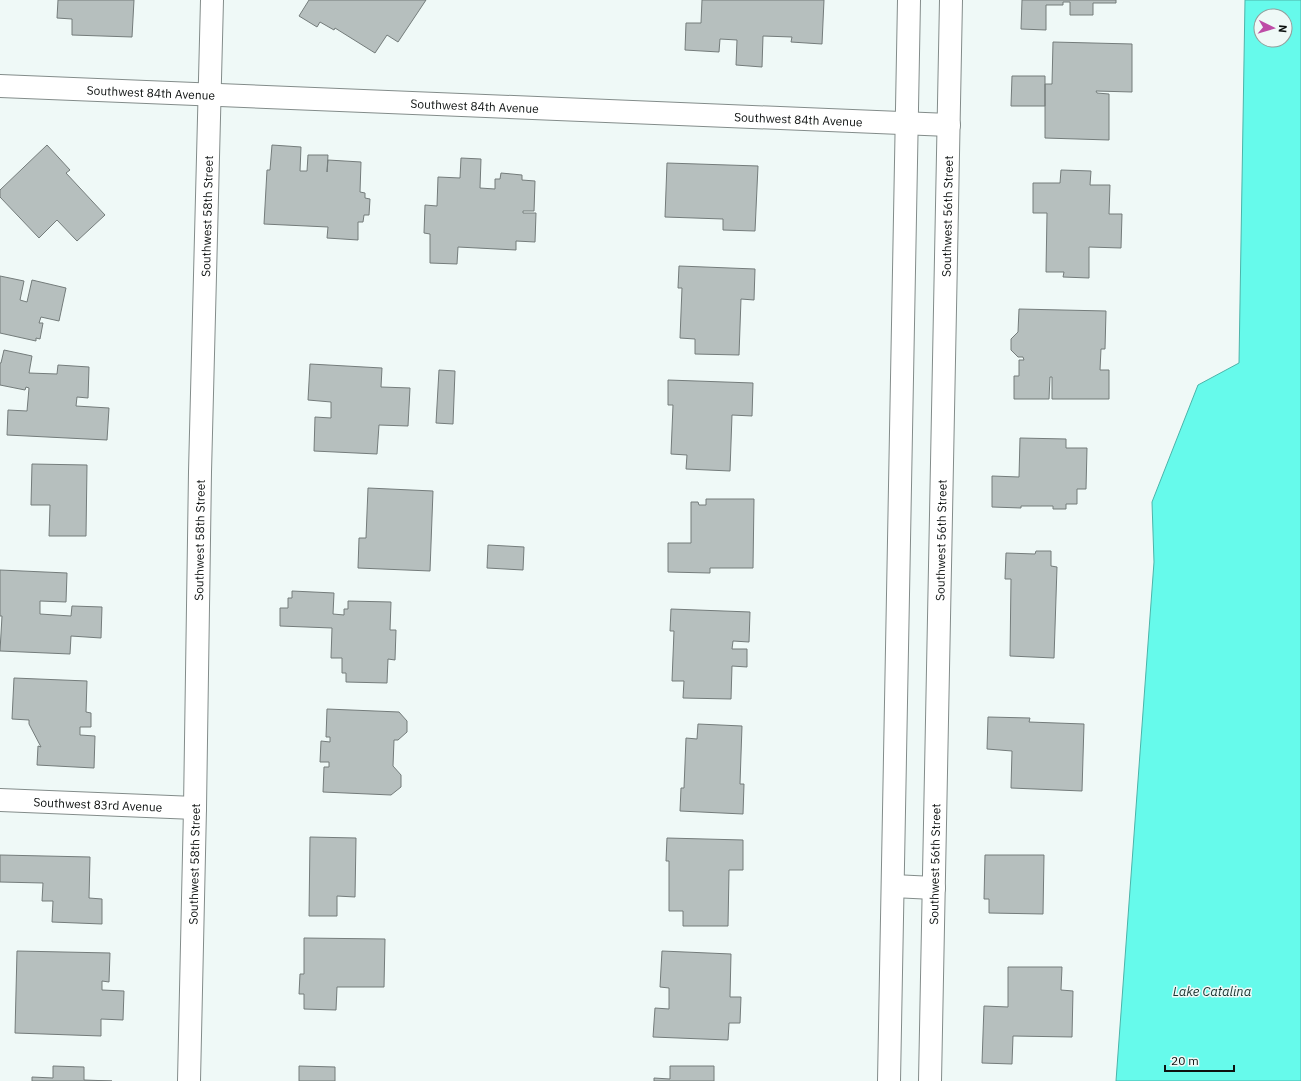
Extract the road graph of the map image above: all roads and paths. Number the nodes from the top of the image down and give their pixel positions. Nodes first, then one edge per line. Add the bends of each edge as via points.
1 (212, 0) edge
2 (909, 0) edge
3 (951, 0) edge
4 (0, 86) edge
5 (210, 95) junction
6 (907, 123) junction
7 (949, 125) junction
8 (0, 800) edge
9 (195, 808) junction
10 (893, 886) junction
11 (934, 888) junction
12 (189, 1081) edge
13 (889, 1081) edge
14 (930, 1081) edge

1 - 5 street, Southwest 58th Street
2 - 6 street
3 - 7 street, Southwest 56th Street
4 - 5 street, Southwest 84th Avenue
5 - 6 street, Southwest 84th Avenue
5 - 9 street, Southwest 58th Street via 200,472
6 - 7 street, Southwest 84th Avenue
6 - 10 street
7 - 11 street, Southwest 56th Street
8 - 9 street, Southwest 83rd Avenue
9 - 12 street, Southwest 58th Street
10 - 11 street
10 - 13 street
11 - 14 street, Southwest 56th Street

